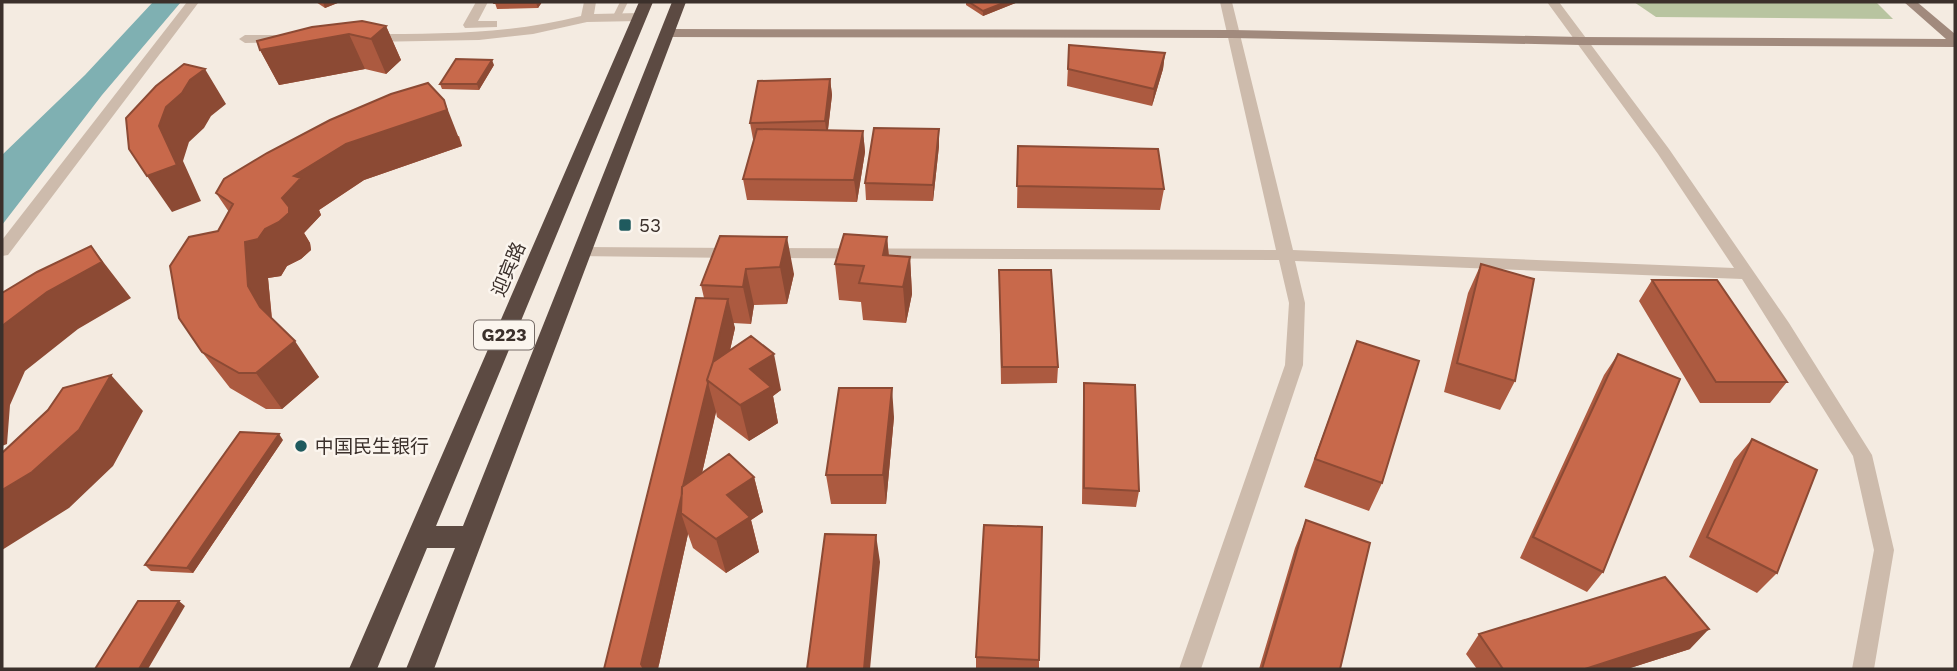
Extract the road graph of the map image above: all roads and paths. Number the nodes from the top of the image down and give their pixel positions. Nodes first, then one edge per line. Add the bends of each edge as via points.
1 (193, 2) edge
2 (482, 2) edge
3 (590, 2) edge
4 (624, 2) edge
5 (679, 2) edge
6 (1226, 2) edge
7 (1553, 2) edge
8 (1910, 2) edge
9 (643, 10) edge
10 (587, 18) junction
11 (616, 18) junction
12 (469, 25) junction
13 (667, 33) junction
14 (1232, 34) junction
15 (299, 38) edge
16 (352, 38) edge
17 (460, 38) junction
18 (245, 39) dead end
19 (1580, 41) junction
20 (1955, 41) edge
21 (2, 251) edge
22 (582, 252) junction
23 (1284, 255) junction
24 (1747, 274) junction
25 (419, 537) junction
26 (471, 537) junction
27 (363, 669) edge
28 (420, 669) edge
29 (1190, 669) edge
30 (1863, 669) edge

1 - 21 street
2 - 12 street
3 - 10 street
4 - 11 lane
5 - 13 highway, G223
6 - 14 street
7 - 19 street
8 - 20 street
9 - 11 street
9 - 25 highway, 迎宾路 / G223
10 - 11 street
10 - 12 street
10 - 17 street via 547,30
12 - 17 street
13 - 14 street
13 - 22 highway, G223
14 - 19 street
14 - 23 street
15 - 18 street
16 - 17 street
19 - 20 street
19 - 24 street via 1664,152
22 - 23 street
22 - 26 highway, G223
23 - 24 street
23 - 29 street via 1297,303 1294,365
24 - 30 street via 1862,455 1884,550
25 - 26 highway
25 - 27 highway, 迎宾路 / G223
26 - 28 highway, G223

